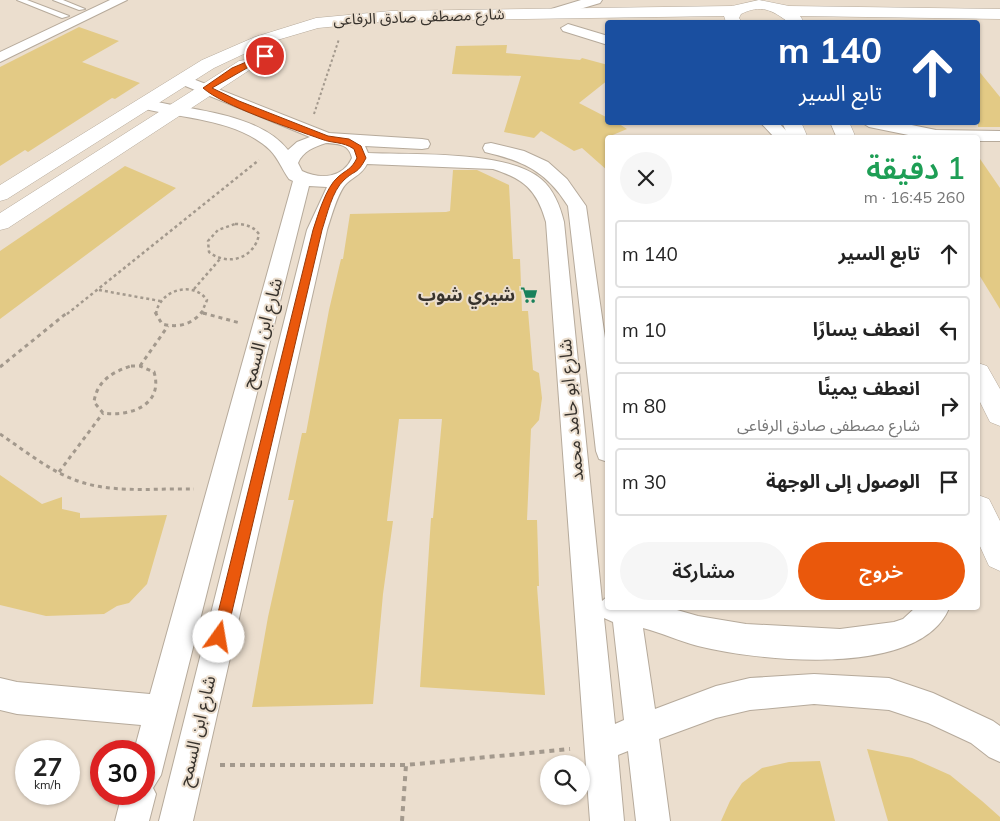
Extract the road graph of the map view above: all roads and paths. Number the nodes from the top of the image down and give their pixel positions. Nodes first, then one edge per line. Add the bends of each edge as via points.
1 (20, 0) edge
2 (56, 0) edge
3 (101, 0) edge
4 (120, 0) edge
5 (595, 0) edge
6 (818, 0) edge
7 (774, 6) edge
8 (81, 9) junction
9 (733, 11) edge
10 (862, 12) junction
11 (552, 13) junction
12 (1000, 14) edge
13 (66, 16) junction
14 (795, 20) edge
15 (568, 28) junction
16 (605, 28) edge
17 (980, 28) edge
18 (1000, 28) edge
19 (341, 34) junction
20 (605, 40) edge
21 (0, 45) edge
22 (0, 58) edge
23 (183, 80) junction
24 (206, 88) junction
25 (143, 104) junction
26 (169, 112) junction
27 (771, 125) edge
28 (884, 125) edge
29 (309, 131) junction
30 (783, 135) edge
31 (936, 135) edge
32 (980, 136) edge
33 (1000, 136) edge
34 (326, 138) junction
35 (346, 140) junction
36 (277, 146) junction
37 (980, 151) edge
38 (1000, 151) edge
39 (362, 158) junction
40 (296, 171) junction
41 (340, 179) junction
42 (0, 194) edge
43 (0, 223) edge
44 (220, 259) junction
45 (194, 289) junction
46 (98, 290) junction
47 (160, 301) junction
48 (203, 313) junction
49 (168, 326) junction
50 (263, 329) junction
51 (140, 366) junction
52 (0, 367) edge
53 (980, 378) edge
54 (103, 413) junction
55 (1000, 414) edge
56 (605, 426) edge
57 (0, 434) edge
58 (59, 472) junction
59 (220, 489) junction
60 (980, 522) edge
61 (1000, 555) edge
62 (605, 560) edge
63 (612, 610) edge
64 (613, 610) edge
65 (622, 610) edge
66 (933, 610) edge
67 (0, 694) edge
68 (161, 711) junction
69 (643, 731) junction
70 (153, 740) edge
71 (599, 746) junction
72 (1000, 746) edge
73 (188, 764) junction
74 (406, 766) junction
75 (136, 805) edge
76 (132, 821) edge
77 (176, 821) edge
78 (402, 821) edge
79 (607, 821) edge
80 (653, 821) edge

1 - 13 lane
2 - 8 lane
3 - 8 street
4 - 22 street
5 - 11 street
6 - 10 street
7 - 9 street, شارع مصطفى صادق الرفاعى via 749,5
7 - 10 street, شارع مصطفى صادق الرفاعى
7 - 14 street
8 - 13 street
9 - 11 street, شارع مصطفى صادق الرفاعى
10 - 12 street
11 - 23 street, شارع مصطفى صادق الرفاعى via 330,20 262,40 208,64
13 - 21 street
15 - 16 street, شارع مصطفى صادق الرفاعى
15 - 19 street, شارع مصطفى صادق الرفاعى via 432,28
15 - 20 street
17 - 18 street
19 - 24 street, شارع مصطفى صادق الرفاعى via 254,60
19 - 29 path
23 - 24 street
23 - 25 street, شارع مصطفى صادق الرفاعى
24 - 26 street, شارع مصطفى صادق الرفاعى
24 - 29 street
25 - 26 street
25 - 42 street, شارع مصطفى صادق الرفاعى
26 - 36 street via 228,122
26 - 43 street, شارع مصطفى صادق الرفاعى
27 - 30 street
28 - 31 street
29 - 34 street
32 - 33 street
34 - 35 street
34 - 40 street via 301,147 292,154
35 - 39 street via 358,148
35 - 56 street, شارع ابو حامد محمد via 502,150 525,156 546,167 562,183 577,206 581,223
36 - 40 street
36 - 46 path
37 - 38 street
39 - 41 street via 355,170
39 - 62 street, شارع ابو حامد محمد via 494,164 530,178 544,191 552,205 555,222
40 - 41 street via 321,183
40 - 50 street, شارع ابن السمح
41 - 73 street, شارع ابن السمح via 318,230
44 - 44 path via 237,258 253,251 260,240 256,229 243,224 218,230 208,240 207,246 209,252
44 - 45 path
45 - 47 path via 172,292
45 - 48 path via 201,291 208,300
46 - 47 path
46 - 52 path
47 - 49 path via 156,319
48 - 49 path via 191,322
48 - 50 path
49 - 51 path
50 - 59 street, شارع ابن السمح
51 - 54 path via 112,373 97,387 94,402
51 - 54 path via 148,368 157,378 158,386 149,401 141,408 120,416
53 - 55 street
54 - 58 path
57 - 58 path
58 - 59 path via 96,486
59 - 68 street, شارع ابن السمح
60 - 61 street
63 - 71 street, شارع ابو حامد محمد
64 - 69 street, شارع ابو حامد محمد
65 - 66 street via 731,637 825,645 888,638 913,629
67 - 68 street
68 - 70 street, شارع ابن السمح
69 - 71 street
69 - 72 street via 724,700 750,694 814,689 888,694 933,709 982,732
69 - 80 street, شارع ابو حامد محمد
71 - 74 path
71 - 79 street, شارع ابو حامد محمد
73 - 74 path
73 - 77 street, شارع ابن السمح
74 - 78 path
75 - 76 street

